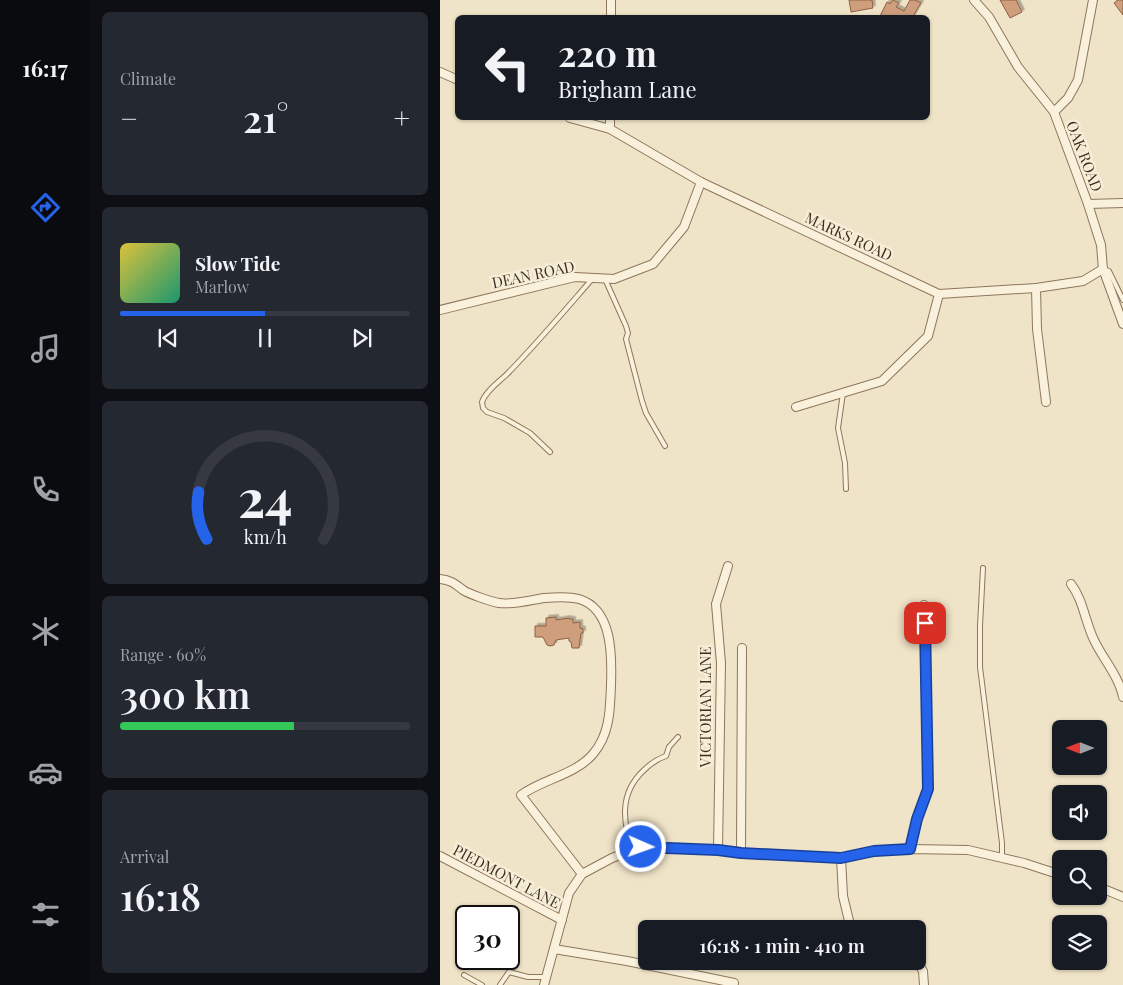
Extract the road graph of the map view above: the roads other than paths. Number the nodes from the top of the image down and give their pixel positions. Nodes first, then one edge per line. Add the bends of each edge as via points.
1 (611, 0) edge
2 (974, 0) edge
3 (1093, 0) edge
4 (611, 15) edge
5 (440, 72) edge
6 (455, 79) edge
7 (1054, 112) junction
8 (577, 120) edge
9 (610, 120) edge
10 (610, 129) junction
11 (701, 182) junction
12 (1123, 203) edge
13 (1088, 204) junction
14 (1103, 269) junction
15 (593, 278) junction
16 (605, 279) junction
17 (1036, 288) junction
18 (939, 294) junction
19 (1123, 300) edge
20 (440, 310) edge
21 (1123, 324) edge
22 (843, 393) junction
23 (1046, 402) dead end
24 (796, 407) dead end
25 (665, 446) dead end
26 (550, 452) dead end
27 (846, 489) dead end
28 (728, 566) dead end
29 (983, 568) dead end
30 (440, 579) edge
31 (1071, 584) dead end
32 (924, 605) dead end
33 (742, 648) dead end
34 (1123, 697) edge
35 (678, 736) dead end
36 (910, 849) junction
37 (632, 850) junction
38 (718, 850) junction
39 (741, 853) junction
40 (440, 856) edge
41 (841, 858) junction
42 (1002, 858) junction
43 (1052, 872) edge
44 (582, 874) junction
45 (1107, 890) edge
46 (1123, 897) edge
47 (562, 920) junction
48 (849, 920) edge
49 (554, 950) junction
50 (922, 970) edge
51 (464, 975) dead end
52 (545, 981) edge
53 (734, 983) dead end
54 (482, 985) edge
55 (500, 985) edge
56 (924, 985) edge

1 - 4 street
2 - 7 street via 989,17 1018,67
3 - 7 street, OAK ROAD via 1078,80 1068,98
5 - 6 street
7 - 13 street, OAK ROAD
8 - 10 street, MARKS ROAD
9 - 10 street
10 - 11 street, MARKS ROAD
11 - 16 street, DEAN ROAD via 684,227 653,264 614,280
11 - 18 street, MARKS ROAD
12 - 13 street
13 - 14 street, OAK ROAD via 1101,245
14 - 17 street, MARKS ROAD via 1083,281
14 - 19 lane via 1109,271
14 - 21 street, OAK ROAD
15 - 16 street, DEAN ROAD
15 - 20 street, DEAN ROAD via 575,277
15 - 26 lane via 482,402 487,412 530,433
16 - 25 lane via 626,326 626,339 642,401
17 - 18 street, MARKS ROAD
17 - 23 street via 1037,330
18 - 22 street via 928,336 882,382
22 - 24 street
22 - 27 lane via 838,428 846,463
28 - 38 street, VICTORIAN LANE via 716,604 721,663
29 - 42 lane via 980,666
30 - 44 street via 456,583 464,591 499,604 565,597 580,600 593,607 604,622 610,643 611,677 610,719 604,739 592,755 573,770 521,795
31 - 34 street via 1078,594 1094,640
32 - 36 street via 928,789
33 - 39 street
35 - 37 lane via 666,756 648,766 628,789 625,818
36 - 41 street via 874,851
36 - 42 street via 968,850
37 - 38 street via 641,847
37 - 44 street
38 - 39 street
39 - 41 street
40 - 47 street, PIEDMONT LANE
41 - 48 street via 843,896
42 - 43 street
44 - 47 street via 569,893
45 - 46 street
47 - 49 street
49 - 52 street
49 - 53 street
50 - 56 street
51 - 54 lane
52 - 55 lane via 510,972

